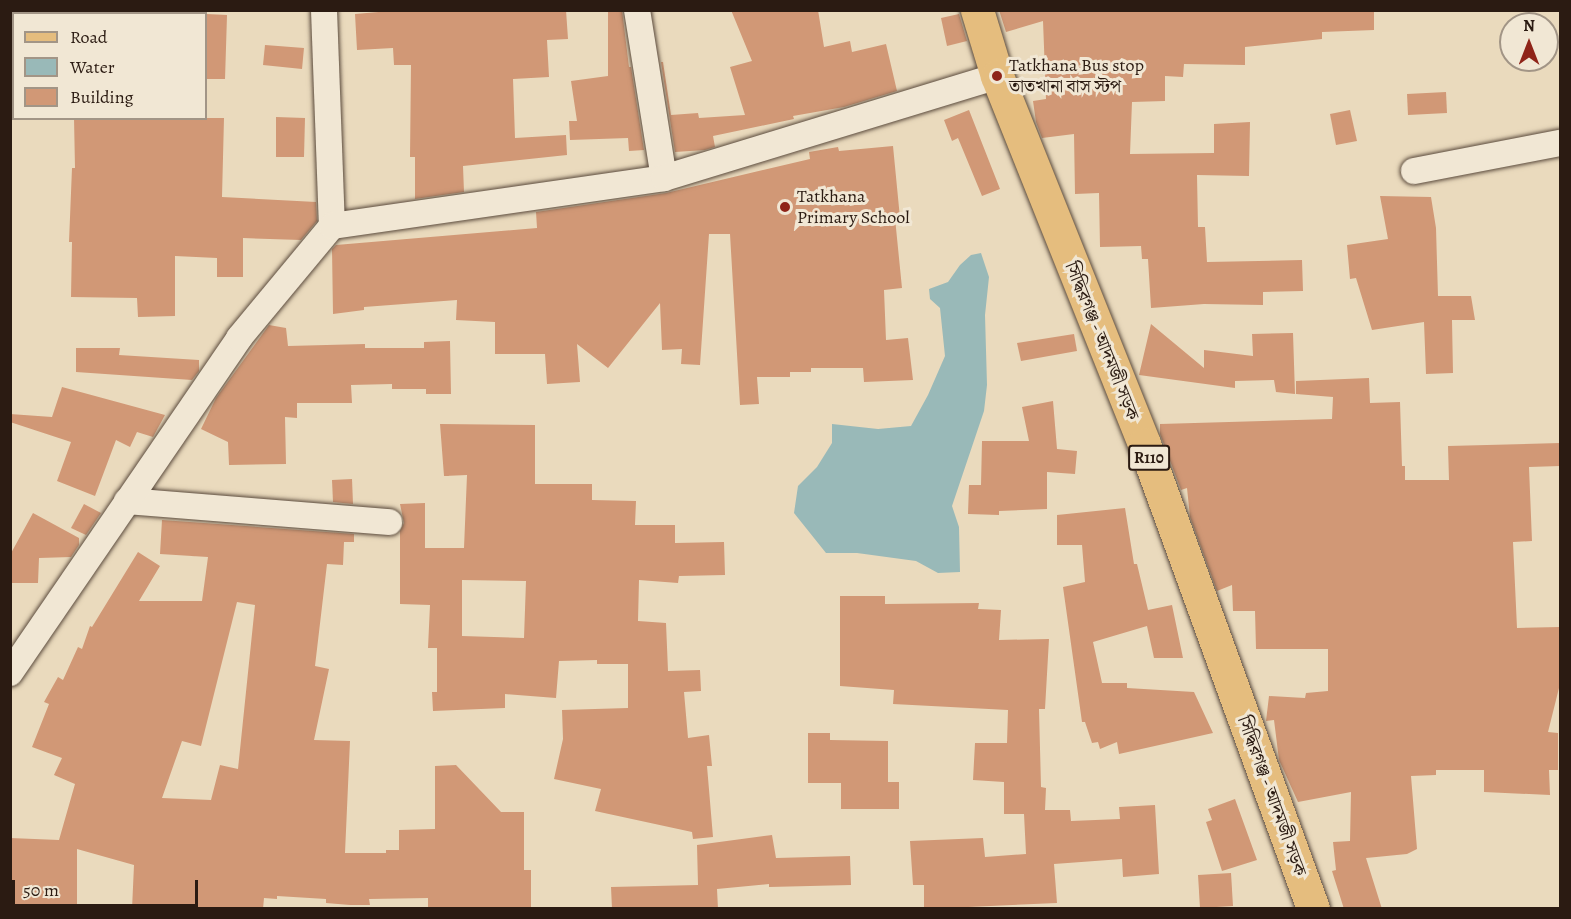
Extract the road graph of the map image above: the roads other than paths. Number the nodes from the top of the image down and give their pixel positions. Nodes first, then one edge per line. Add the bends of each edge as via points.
1 (324, 10) edge
2 (637, 10) edge
3 (977, 10) edge
4 (997, 76) junction
5 (1560, 143) edge
6 (1414, 171) dead end
7 (664, 178) junction
8 (333, 226) junction
9 (128, 501) junction
10 (389, 522) dead end
11 (10, 674) edge
12 (1313, 909) edge

1 - 8 street
2 - 7 street
3 - 4 main road, সিদ্ধিরগঞ্জ - আদমজী সড়ক / R110
4 - 7 street
4 - 12 main road, সিদ্ধিরগঞ্জ - আদমজী সড়ক / R110 via 1144,444
5 - 6 street
7 - 8 street
8 - 9 street via 238,338
9 - 10 street
9 - 11 street

